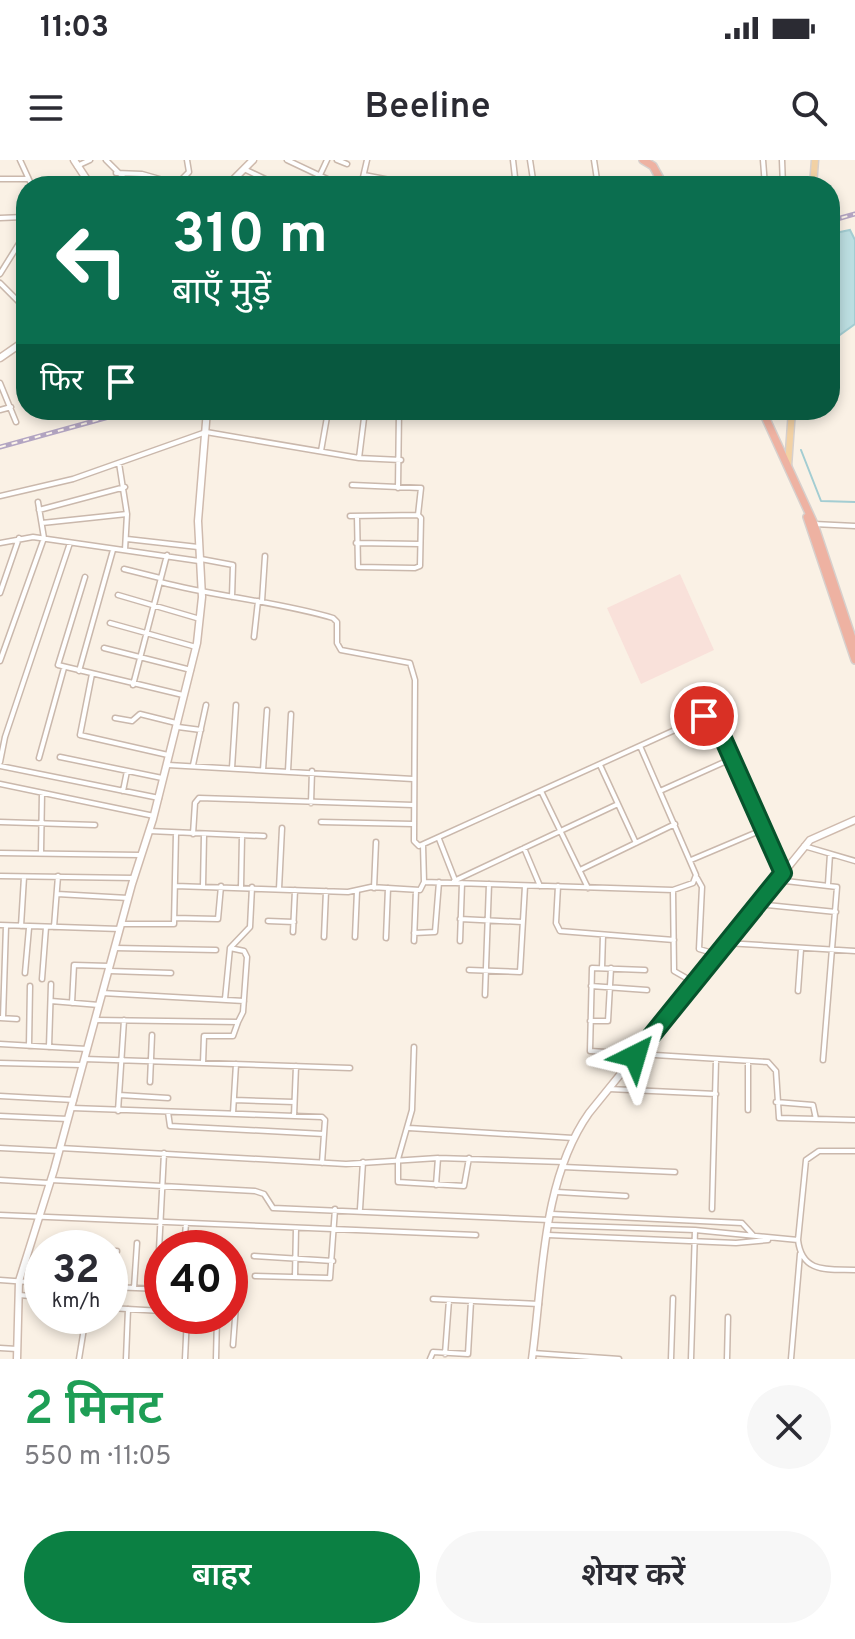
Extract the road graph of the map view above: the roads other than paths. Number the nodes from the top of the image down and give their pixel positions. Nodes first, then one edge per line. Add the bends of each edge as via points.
1 (90, 160) edge
2 (106, 160) edge
3 (253, 160) edge
4 (287, 160) edge
5 (327, 160) edge
6 (337, 160) edge
7 (367, 160) edge
8 (643, 160) edge
9 (76, 163) edge
10 (347, 164) dead end
11 (244, 169) junction
12 (116, 173) junction
13 (320, 175) joint
14 (364, 175) joint
15 (120, 176) edge
16 (148, 176) edge
17 (237, 176) edge
18 (259, 176) edge
19 (369, 176) edge
20 (658, 176) edge
21 (16, 248) edge
22 (0, 274) edge
23 (0, 283) edge
24 (16, 299) edge
25 (0, 383) edge
26 (11, 407) junction
27 (0, 410) edge
28 (206, 420) edge
29 (326, 420) edge
30 (364, 420) edge
31 (399, 420) edge
32 (766, 420) edge
33 (791, 420) edge
34 (16, 422) dead end
35 (206, 428) junction
36 (321, 451) junction
37 (359, 458) junction
38 (401, 460) junction
39 (119, 463) junction
40 (788, 469) junction
41 (352, 485) dead end
42 (125, 487) junction
43 (398, 488) junction
44 (0, 496) edge
45 (38, 502) dead end
46 (39, 510) junction
47 (127, 514) junction
48 (807, 514) junction
49 (418, 515) junction
50 (41, 523) junction
51 (814, 524) junction
52 (855, 526) edge
53 (20, 538) junction
54 (44, 538) junction
55 (127, 539) junction
56 (0, 543) edge
57 (70, 543) junction
58 (356, 543) junction
59 (420, 544) junction
60 (198, 547) junction
61 (114, 549) junction
62 (125, 550) junction
63 (167, 554) junction
64 (265, 556) dead end
65 (199, 560) junction
66 (124, 569) dead end
67 (85, 577) dead end
68 (160, 580) junction
69 (0, 593) edge
70 (202, 593) junction
71 (118, 595) dead end
72 (232, 597) junction
73 (260, 601) junction
74 (154, 605) junction
75 (200, 619) junction
76 (110, 623) dead end
77 (146, 633) junction
78 (254, 637) dead end
79 (196, 647) junction
80 (855, 647) edge
81 (104, 648) dead end
82 (140, 657) junction
83 (855, 660) edge
84 (0, 661) edge
85 (64, 667) junction
86 (191, 670) junction
87 (79, 671) junction
88 (92, 674) junction
89 (133, 685) junction
90 (185, 696) junction
91 (206, 705) dead end
92 (236, 705) dead end
93 (267, 710) dead end
94 (291, 714) dead end
95 (115, 718) dead end
96 (178, 725) junction
97 (201, 730) junction
98 (640, 746) junction
99 (171, 756) junction
100 (60, 757) dead end
101 (39, 758) dead end
102 (732, 759) junction
103 (0, 764) edge
104 (168, 765) junction
105 (600, 765) junction
106 (193, 766) junction
107 (232, 768) junction
108 (263, 770) junction
109 (127, 771) junction
110 (288, 771) junction
111 (312, 771) junction
112 (164, 778) junction
113 (413, 779) junction
114 (0, 784) edge
115 (123, 791) junction
116 (541, 791) junction
117 (660, 791) junction
118 (42, 793) junction
119 (159, 798) junction
120 (311, 803) junction
121 (618, 804) junction
122 (413, 805) junction
123 (154, 816) junction
124 (855, 820) edge
125 (0, 822) edge
126 (321, 822) dead end
127 (41, 824) junction
128 (413, 824) junction
129 (675, 824) junction
130 (95, 825) dead end
131 (282, 828) dead end
132 (763, 829) junction
133 (149, 831) junction
134 (561, 831) junction
135 (176, 833) junction
136 (193, 834) junction
137 (204, 835) junction
138 (242, 836) junction
139 (264, 836) dead end
140 (439, 839) junction
141 (376, 842) dead end
142 (636, 843) junction
143 (423, 845) junction
144 (804, 846) junction
145 (523, 847) junction
146 (41, 852) junction
147 (0, 853) edge
148 (830, 853) junction
149 (141, 855) junction
150 (691, 860) junction
151 (855, 861) edge
152 (579, 870) junction
153 (783, 873) junction
154 (0, 876) edge
155 (58, 876) junction
156 (24, 877) junction
157 (134, 878) junction
158 (696, 878) junction
159 (777, 880) junction
160 (454, 881) junction
161 (424, 882) junction
162 (439, 882) junction
163 (462, 883) junction
164 (489, 884) junction
165 (828, 884) junction
166 (175, 886) junction
167 (203, 886) junction
168 (221, 886) junction
169 (525, 886) junction
170 (540, 886) junction
171 (558, 886) junction
172 (241, 887) junction
173 (252, 887) junction
174 (374, 888) junction
175 (388, 888) junction
176 (588, 888) junction
177 (279, 889) junction
178 (295, 890) junction
179 (416, 890) junction
180 (673, 890) junction
181 (326, 891) junction
182 (357, 891) junction
183 (57, 894) junction
184 (128, 898) junction
185 (758, 904) junction
186 (836, 912) junction
187 (174, 918) junction
188 (460, 919) junction
189 (268, 921) dead end
190 (489, 921) junction
191 (294, 922) junction
192 (523, 922) junction
193 (3, 925) edge
194 (21, 926) junction
195 (29, 927) junction
196 (46, 927) junction
197 (54, 927) junction
198 (120, 927) junction
199 (293, 932) dead end
200 (414, 933) junction
201 (603, 935) junction
202 (324, 937) dead end
203 (355, 937) dead end
204 (386, 938) dead end
205 (674, 940) junction
206 (414, 941) dead end
207 (460, 941) dead end
208 (726, 943) junction
209 (115, 948) junction
210 (230, 948) junction
211 (801, 949) junction
212 (216, 950) dead end
213 (834, 950) junction
214 (855, 951) edge
215 (718, 954) junction
216 (109, 968) junction
217 (602, 968) junction
218 (611, 968) junction
219 (469, 970) dead end
220 (645, 970) dead end
221 (486, 971) junction
222 (25, 973) dead end
223 (171, 973) dead end
224 (42, 979) dead end
225 (695, 983) junction
226 (51, 984) dead end
227 (30, 986) dead end
228 (591, 986) junction
229 (610, 987) junction
230 (647, 990) dead end
231 (798, 991) dead end
232 (102, 993) junction
233 (485, 995) dead end
234 (225, 1000) junction
235 (51, 1001) junction
236 (244, 1001) junction
237 (72, 1003) junction
238 (99, 1005) junction
239 (2, 1018) edge
240 (17, 1019) dead end
241 (95, 1020) junction
242 (124, 1020) junction
243 (590, 1021) junction
244 (238, 1022) junction
245 (152, 1035) dead end
246 (0, 1044) edge
247 (29, 1046) junction
248 (49, 1047) junction
249 (414, 1047) dead end
250 (87, 1049) junction
251 (635, 1056) junction
252 (122, 1060) junction
253 (716, 1060) junction
254 (823, 1060) dead end
255 (151, 1061) junction
256 (748, 1061) junction
257 (84, 1062) junction
258 (0, 1063) edge
259 (203, 1063) junction
260 (236, 1064) junction
261 (296, 1066) junction
262 (350, 1068) dead end
263 (150, 1082) dead end
264 (609, 1089) junction
265 (716, 1094) junction
266 (119, 1095) junction
267 (0, 1096) edge
268 (168, 1098) dead end
269 (234, 1100) junction
270 (294, 1102) junction
271 (776, 1102) junction
272 (72, 1104) junction
273 (748, 1110) dead end
274 (118, 1111) junction
275 (168, 1111) junction
276 (233, 1113) junction
277 (0, 1116) edge
278 (294, 1116) junction
279 (68, 1119) junction
280 (816, 1119) junction
281 (855, 1120) edge
282 (409, 1128) junction
283 (324, 1134) junction
284 (573, 1138) junction
285 (0, 1148) edge
286 (59, 1150) junction
287 (855, 1151) edge
288 (164, 1153) junction
289 (438, 1158) junction
290 (469, 1158) junction
291 (398, 1159) junction
292 (363, 1162) junction
293 (322, 1163) junction
294 (563, 1164) junction
295 (675, 1172) dead end
296 (0, 1180) edge
297 (50, 1182) junction
298 (163, 1185) junction
299 (436, 1185) junction
300 (557, 1192) junction
301 (626, 1196) dead end
302 (335, 1209) junction
303 (360, 1209) junction
304 (712, 1209) dead end
305 (0, 1215) edge
306 (583, 1216) junction
307 (39, 1217) junction
308 (551, 1220) junction
309 (161, 1223) junction
310 (186, 1223) junction
311 (583, 1226) junction
312 (296, 1227) junction
313 (335, 1228) junction
314 (161, 1230) edge
315 (185, 1230) edge
316 (695, 1230) junction
317 (476, 1235) dead end
318 (548, 1235) junction
319 (753, 1235) junction
320 (771, 1240) junction
321 (798, 1240) junction
322 (695, 1242) junction
323 (137, 1243) dead end
324 (800, 1252) junction
325 (254, 1256) dead end
326 (296, 1258) junction
327 (333, 1261) junction
328 (855, 1270) edge
329 (255, 1276) dead end
330 (295, 1277) junction
331 (0, 1280) edge
332 (19, 1281) junction
333 (24, 1281) edge
334 (128, 1288) edge
335 (134, 1288) junction
336 (144, 1288) edge
337 (17, 1295) junction
338 (24, 1296) edge
339 (673, 1298) dead end
340 (433, 1299) dead end
341 (449, 1300) junction
342 (471, 1301) junction
343 (539, 1304) junction
344 (128, 1309) edge
345 (144, 1310) edge
346 (728, 1317) dead end
347 (83, 1334) edge
348 (127, 1334) edge
349 (186, 1334) edge
350 (217, 1334) edge
351 (233, 1334) edge
352 (233, 1345) dead end
353 (0, 1348) edge
354 (17, 1349) junction
355 (445, 1354) junction
356 (532, 1356) edge
357 (463, 1357) edge
358 (17, 1359) edge
359 (79, 1359) edge
360 (126, 1359) edge
361 (185, 1359) edge
362 (216, 1359) edge
363 (430, 1359) edge
364 (619, 1359) edge
365 (671, 1359) edge
366 (691, 1359) edge
367 (727, 1359) edge
368 (791, 1359) edge

1 - 9 street
2 - 12 street
3 - 11 street
4 - 13 street
5 - 13 street
6 - 10 street
7 - 14 street
8 - 20 highway
11 - 17 street
11 - 18 street
12 - 15 street
12 - 16 street
14 - 19 street
21 - 22 street
23 - 24 street
25 - 26 street
26 - 27 street
26 - 34 street
28 - 35 street
29 - 36 street
30 - 37 street
31 - 38 street
32 - 40 highway
33 - 40 main road
35 - 36 street
35 - 39 street
35 - 60 street
36 - 37 street
37 - 38 street
38 - 43 street
39 - 42 street
39 - 44 street
40 - 48 highway
41 - 43 street
42 - 46 street
42 - 47 street
43 - 49 street via 421,488
45 - 46 street
46 - 50 street
47 - 50 street
47 - 55 street
48 - 51 highway
48 - 83 highway
49 - 58 street via 354,516
49 - 59 street
50 - 54 street
51 - 52 street
51 - 80 highway
53 - 54 street
53 - 56 street
53 - 69 street
54 - 57 street
54 - 84 street
55 - 60 street
55 - 62 street
57 - 61 street
57 - 103 street
58 - 59 street
58 - 59 street via 361,568 418,568
60 - 65 street
61 - 62 street
61 - 87 street
62 - 63 street
63 - 65 street
63 - 68 street
64 - 73 street
65 - 70 street
65 - 72 street via 233,565
66 - 68 street
67 - 85 street via 58,663
68 - 70 street
68 - 74 street
70 - 72 street
70 - 75 street
71 - 74 street
72 - 73 street
73 - 78 street
73 - 113 street via 335,620 341,650 410,663 415,680
74 - 75 street
74 - 77 street
75 - 79 street
76 - 77 street
77 - 79 street
77 - 82 street
79 - 86 street
81 - 82 street
82 - 86 street
82 - 89 street
85 - 87 street
85 - 101 street
86 - 90 street
87 - 88 street
88 - 89 street
88 - 99 street via 80,735
89 - 90 street
90 - 96 street
91 - 97 street
92 - 107 street
93 - 108 street
94 - 110 street
95 - 96 street via 132,721 140,714
96 - 97 street
96 - 99 street
97 - 106 street
98 - 102 street via 711,715
98 - 105 street
98 - 117 street
99 - 104 street
100 - 109 street
102 - 117 street
102 - 132 street
103 - 115 street
104 - 106 street
104 - 112 street
105 - 116 street
105 - 121 street
106 - 107 street
107 - 108 street
108 - 110 street
109 - 112 street
109 - 115 street
110 - 111 street
111 - 113 street
111 - 120 street
112 - 119 street
113 - 122 street
114 - 118 street
115 - 119 street
116 - 134 street
116 - 140 street
117 - 129 street
118 - 123 street
118 - 127 street
119 - 123 street
120 - 122 street
120 - 136 street via 197,798
121 - 134 street
121 - 142 street
122 - 128 street
123 - 133 street
124 - 144 street
125 - 127 street
126 - 128 street
127 - 130 street
127 - 146 street
128 - 143 street via 415,844
129 - 142 street
129 - 150 street
131 - 177 street
132 - 150 street
132 - 153 street
133 - 135 street
133 - 149 street
134 - 145 street
134 - 152 street
135 - 136 street
135 - 166 street
136 - 137 street
137 - 138 street
137 - 167 street
138 - 139 street
138 - 172 street
140 - 143 street
140 - 160 street
141 - 174 street
142 - 152 street
143 - 161 street
144 - 148 street
144 - 153 street
145 - 160 street
145 - 170 street
146 - 147 street
146 - 149 street
148 - 151 street
148 - 165 street
149 - 157 street
150 - 158 street
152 - 176 street
153 - 159 street
154 - 156 street
155 - 156 street
155 - 157 street
155 - 183 street
156 - 194 street
157 - 184 street
158 - 180 street
158 - 215 street via 702,887 699,949
159 - 165 street
159 - 185 street
160 - 162 street
160 - 163 street
161 - 162 street
161 - 179 street
162 - 200 street via 435,932
163 - 164 street
163 - 188 street
164 - 169 street
164 - 190 street
165 - 186 street via 837,887
166 - 167 street
166 - 187 street
167 - 168 street
168 - 172 street
168 - 187 street via 218,919
169 - 170 street
169 - 192 street
170 - 171 street
171 - 176 street
171 - 201 street via 557,928
172 - 173 street
173 - 177 street
173 - 210 street via 250,927
174 - 175 street
174 - 182 street
175 - 179 street
175 - 204 street
176 - 180 street
177 - 178 street
178 - 181 street
178 - 191 street
179 - 200 street
180 - 205 street
181 - 182 street
181 - 202 street
182 - 203 street
183 - 184 street
183 - 197 street
184 - 198 street
185 - 186 street
185 - 208 street
186 - 213 street
187 - 198 street via 172,925
188 - 190 street
188 - 207 street
189 - 191 street
190 - 192 street
190 - 221 street
191 - 199 street
192 - 221 street via 520,972
193 - 194 street
193 - 239 street
194 - 195 street
195 - 196 street
195 - 222 street
196 - 197 street
196 - 224 street
197 - 198 street
198 - 209 street
200 - 206 street
201 - 205 street
201 - 217 street
205 - 225 street via 675,974
208 - 211 street
208 - 215 street
209 - 212 street
209 - 216 street
210 - 234 street
210 - 236 street via 247,957
211 - 213 street
211 - 231 street
213 - 214 street
213 - 254 street
215 - 225 street
216 - 223 street
216 - 232 street
216 - 237 street via 74,965
217 - 218 street
217 - 228 street via 592,968
218 - 220 street
218 - 229 street
219 - 221 street
221 - 233 street
225 - 251 street
226 - 235 street
227 - 247 street
228 - 229 street
228 - 243 street
229 - 230 street
229 - 243 street via 608,1021
232 - 234 street
232 - 238 street
234 - 236 street
235 - 237 street
235 - 248 street
236 - 244 street
237 - 238 street
238 - 241 street
239 - 240 street
241 - 242 street
241 - 250 street
242 - 244 street
242 - 252 street
243 - 251 street via 590,1051
244 - 259 street via 233,1036 204,1036
245 - 255 street
246 - 247 street
247 - 248 street
248 - 250 street
249 - 282 street
250 - 257 street
251 - 253 street
251 - 264 street
252 - 255 street
252 - 257 street
252 - 266 street
253 - 256 street
253 - 265 street
255 - 259 street
255 - 263 street
256 - 271 street via 775,1067
256 - 273 street
257 - 258 street
257 - 272 street
259 - 260 street
260 - 261 street
260 - 269 street
261 - 262 street
261 - 270 street
264 - 265 street
264 - 284 street
265 - 304 street
266 - 268 street
266 - 274 street
267 - 272 street
269 - 270 street
269 - 276 street
270 - 278 street
271 - 280 street via 813,1105
271 - 280 street via 779,1118
272 - 274 street
272 - 279 street
274 - 275 street
275 - 276 street
275 - 283 street via 170,1126
276 - 278 street
277 - 279 street
278 - 283 street via 324,1118
279 - 286 street
280 - 281 street
282 - 284 street
282 - 291 street
283 - 293 street
284 - 294 street
285 - 286 street
286 - 288 street
286 - 297 street
287 - 321 street via 819,1151 806,1160
288 - 293 street
288 - 298 street
289 - 290 street
289 - 291 street
289 - 299 street
290 - 294 street
290 - 299 street via 466,1185
291 - 292 street
291 - 299 street via 398,1182
292 - 293 street
292 - 303 street
294 - 295 street
294 - 300 street
296 - 297 street
297 - 298 street
297 - 307 street
298 - 302 street via 260,1192 273,1208
298 - 309 street
300 - 301 street
300 - 308 street
302 - 303 street
302 - 313 street
303 - 308 street
305 - 307 street
306 - 308 street
306 - 311 street
306 - 319 street via 742,1223
307 - 309 street
307 - 332 street
308 - 311 street
308 - 318 street
309 - 310 street
309 - 314 street
310 - 312 street
310 - 315 street
311 - 316 street
312 - 313 street
312 - 326 street
313 - 317 street
313 - 327 street
316 - 319 street
316 - 322 street
318 - 322 street
318 - 343 street
319 - 320 street
320 - 321 street
320 - 322 street
321 - 324 street
322 - 366 street
323 - 335 street
324 - 328 street via 813,1268
324 - 368 street
325 - 326 street
326 - 327 street
326 - 330 street
327 - 330 street via 330,1278
329 - 330 street
331 - 332 street
332 - 333 street
332 - 337 street
334 - 335 street
335 - 336 street
337 - 338 street
337 - 354 street
339 - 365 street
340 - 341 street
341 - 342 street
341 - 355 street
342 - 343 street
342 - 357 street via 468,1352
343 - 356 street
344 - 345 street
346 - 367 street
347 - 359 street
348 - 360 street
349 - 361 street
350 - 362 street
351 - 352 street
353 - 354 street
354 - 358 street
355 - 357 street
355 - 363 street via 432,1353
356 - 364 street

